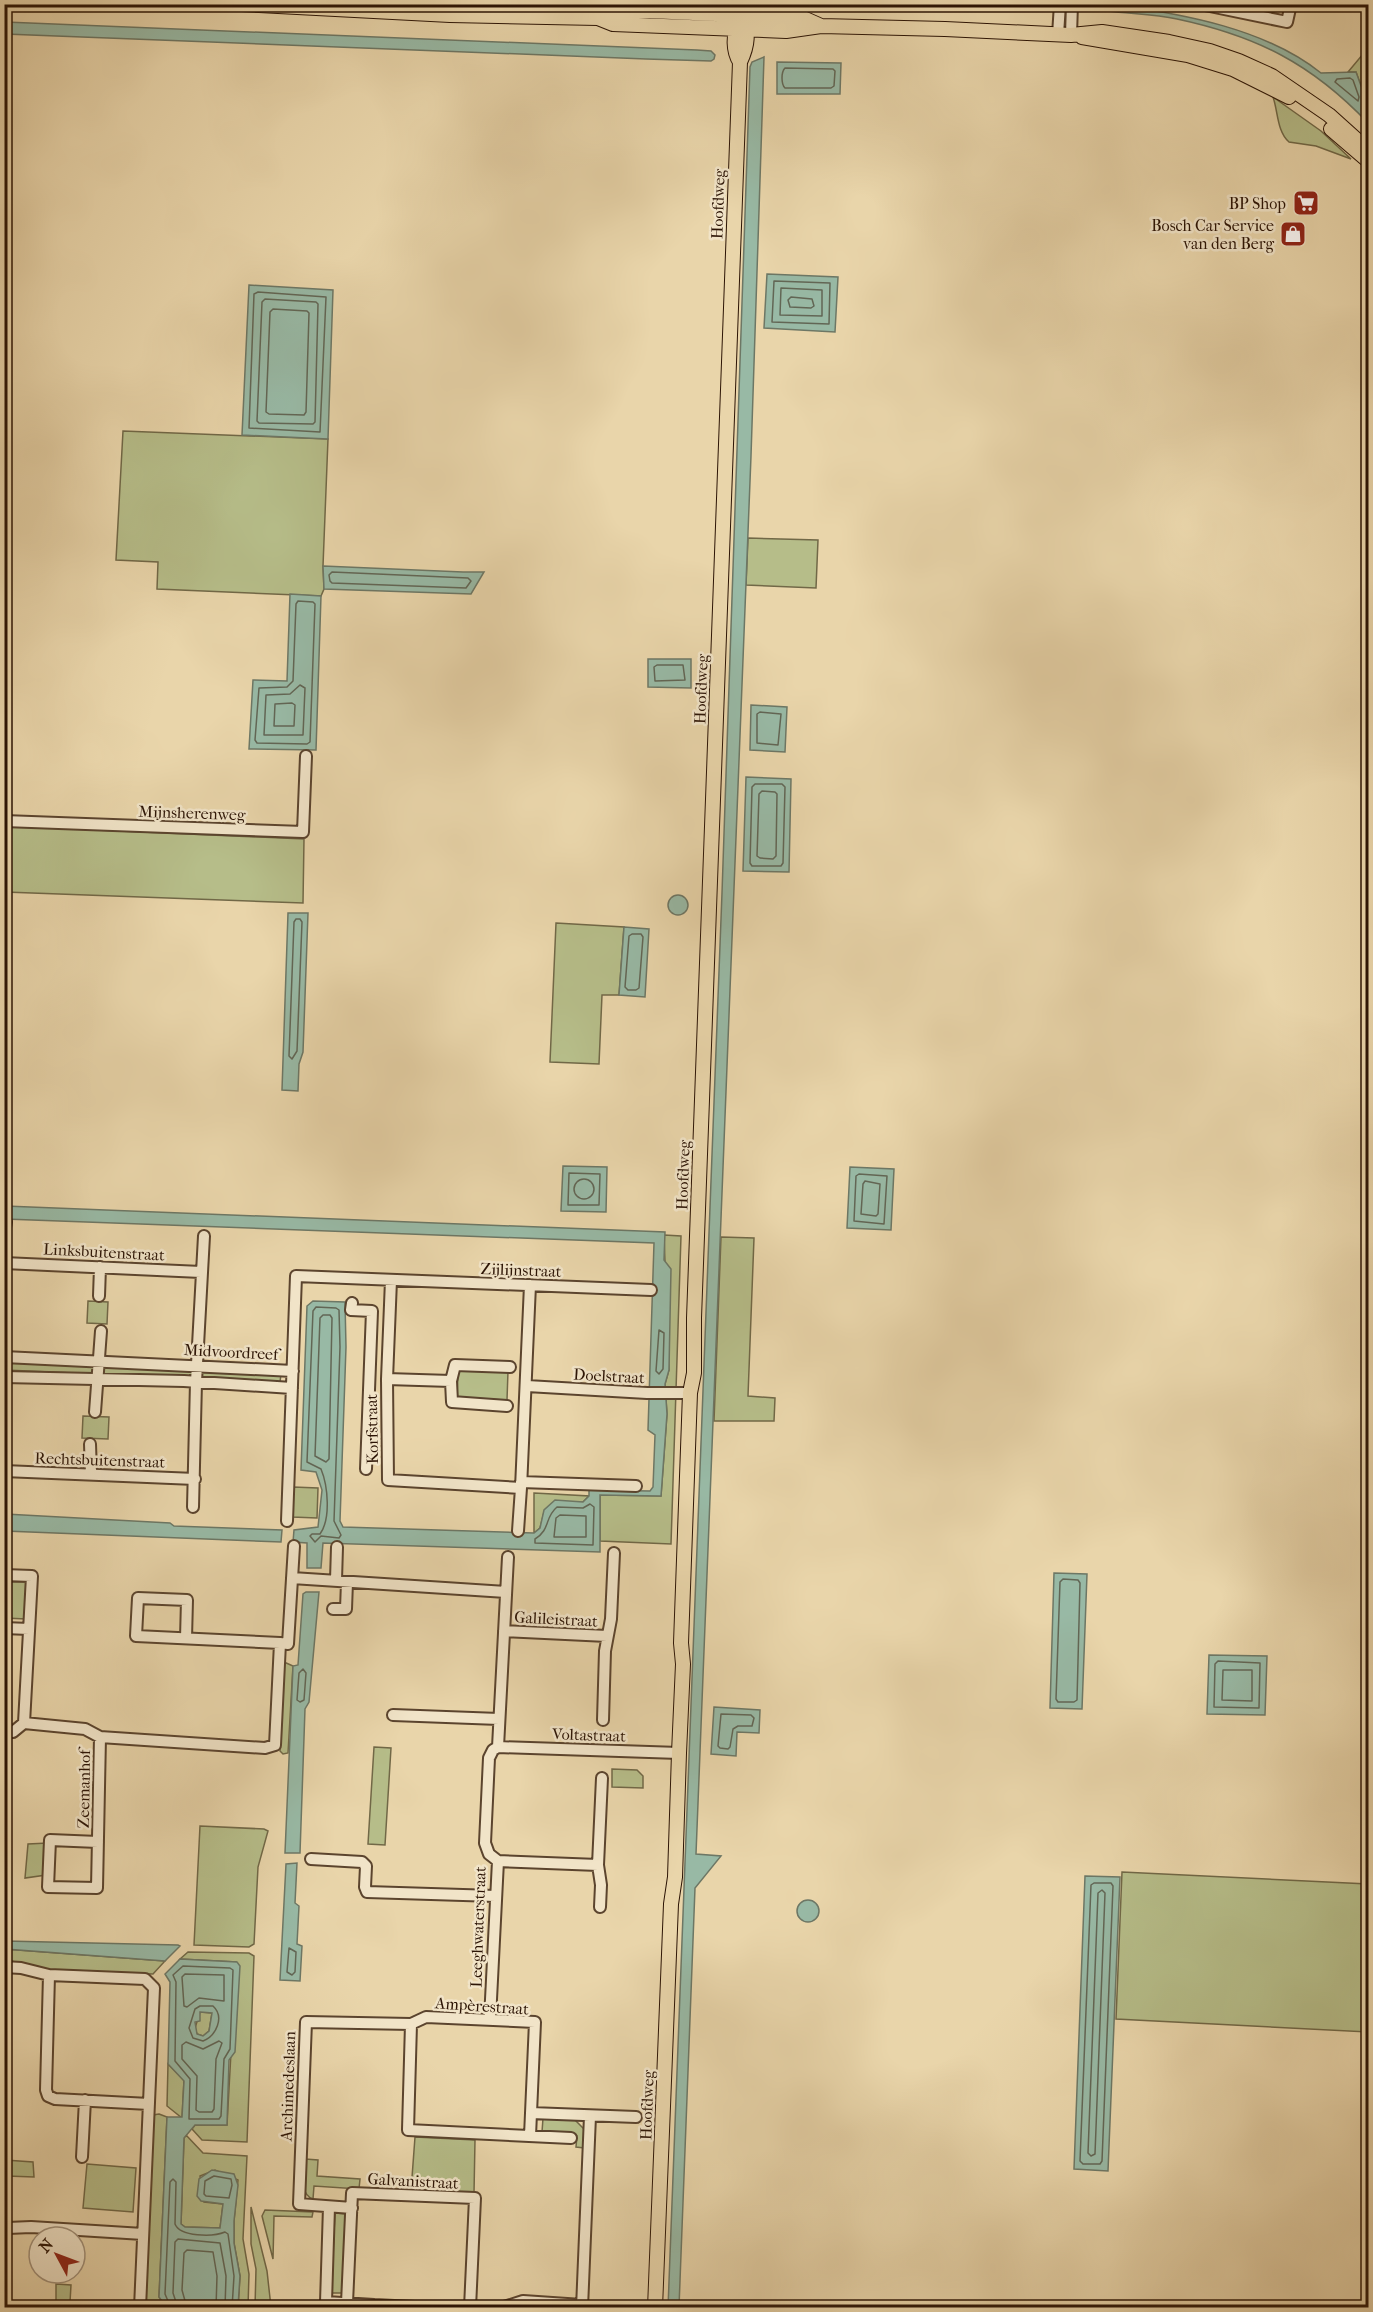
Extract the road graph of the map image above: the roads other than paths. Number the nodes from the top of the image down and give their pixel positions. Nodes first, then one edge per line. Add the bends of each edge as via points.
1 (242, 4) edge
2 (1060, 4) edge
3 (1072, 4) edge
4 (1200, 4) edge
5 (1291, 4) edge
6 (742, 10) edge
7 (598, 18) junction
8 (821, 26) junction
9 (742, 30) junction
10 (1065, 35) junction
11 (1368, 159) edge
12 (306, 756) dead end
13 (4, 821) edge
14 (204, 1236) dead end
15 (4, 1263) edge
16 (100, 1268) junction
17 (201, 1272) junction
18 (391, 1280) junction
19 (530, 1285) junction
20 (651, 1290) dead end
21 (99, 1296) dead end
22 (352, 1303) dead end
23 (101, 1331) dead end
24 (4, 1357) edge
25 (99, 1360) junction
26 (198, 1365) junction
27 (510, 1366) dead end
28 (293, 1371) junction
29 (4, 1377) edge
30 (96, 1378) junction
31 (387, 1379) junction
32 (196, 1382) junction
33 (452, 1382) junction
34 (527, 1386) junction
35 (292, 1388) junction
36 (690, 1393) junction
37 (507, 1406) dead end
38 (95, 1412) dead end
39 (90, 1444) dead end
40 (366, 1469) dead end
41 (4, 1471) edge
42 (91, 1474) junction
43 (195, 1479) junction
44 (521, 1485) junction
45 (636, 1486) dead end
46 (193, 1507) dead end
47 (287, 1521) dead end
48 (518, 1531) dead end
49 (294, 1546) dead end
50 (338, 1547) dead end
51 (614, 1553) dead end
52 (508, 1557) dead end
53 (4, 1575) edge
54 (292, 1578) junction
55 (342, 1581) junction
56 (506, 1592) junction
57 (333, 1609) dead end
58 (4, 1628) edge
59 (29, 1629) junction
60 (504, 1631) junction
61 (607, 1636) junction
62 (186, 1638) junction
63 (280, 1643) junction
64 (393, 1715) dead end
65 (499, 1719) junction
66 (603, 1720) dead end
67 (24, 1723) junction
68 (4, 1732) edge
69 (100, 1737) junction
70 (498, 1747) junction
71 (675, 1753) junction
72 (602, 1778) dead end
73 (98, 1842) junction
74 (311, 1859) dead end
75 (498, 1860) junction
76 (598, 1865) junction
77 (495, 1896) junction
78 (600, 1907) dead end
79 (4, 1967) edge
80 (49, 1976) junction
81 (490, 2019) junction
82 (411, 2024) junction
83 (85, 2100) junction
84 (149, 2104) junction
85 (531, 2114) junction
86 (590, 2115) junction
87 (636, 2117) dead end
88 (530, 2136) junction
89 (571, 2138) dead end
90 (82, 2157) dead end
91 (329, 2207) junction
92 (351, 2208) junction
93 (8, 2228) dead end
94 (143, 2234) junction
95 (347, 2303) junction
96 (374, 2306) edge
97 (582, 2306) edge
98 (140, 2307) edge
99 (435, 2307) edge
100 (470, 2307) edge
101 (503, 2307) edge
102 (655, 2307) edge

1 - 7 main road
2 - 10 street
3 - 10 street
4 - 5 street via 1287,22
6 - 7 main road via 615,11
6 - 8 main road via 803,18
6 - 9 main road
7 - 9 main road via 613,24
8 - 9 main road via 806,30
8 - 10 main road
9 - 36 main road, Hoofdweg via 746,49 740,62 694,1373
10 - 11 main road via 1102,32 1169,42 1239,61 1303,96 1359,142
12 - 13 street, Mijnsherenweg via 303,832
14 - 17 street
15 - 16 street, Linksbuitenstraat
16 - 17 street, Linksbuitenstraat
16 - 21 street
17 - 26 street
18 - 19 street, Zijlijnstraat
18 - 28 street, Zijlijnstraat via 296,1276
18 - 31 street, Korfstraat
19 - 20 street, Zijlijnstraat
19 - 34 street
22 - 40 street via 351,1310 372,1311
23 - 25 street
24 - 25 street, Midvoordreef
25 - 26 street, Midvoordreef
25 - 30 street
26 - 28 street, Midvoordreef
26 - 32 street
27 - 33 street via 455,1365
28 - 35 street, Midvoordreef
29 - 30 street, Midvoordreef
30 - 32 street, Midvoordreef
30 - 38 street
31 - 33 street
31 - 44 street, Korfstraat via 388,1480
32 - 35 street, Midvoordreef
32 - 43 street
33 - 37 street via 452,1402
34 - 36 street, Doelstraat
34 - 44 street
35 - 47 street
36 - 71 main road, Hoofdweg via 683,1664
39 - 42 street
41 - 42 street, Rechtsbuitenstraat
42 - 43 street, Rechtsbuitenstraat
43 - 46 street
44 - 45 street, Korfstraat
44 - 48 street
49 - 54 street
50 - 55 street
51 - 61 street, Galileistraat
52 - 56 street, Leeghwaterstraat
53 - 59 street via 32,1576
54 - 55 street
54 - 63 street via 288,1644
55 - 56 street
55 - 57 street via 346,1610
56 - 60 street, Leeghwaterstraat
58 - 59 street
59 - 67 street
60 - 61 street, Galileistraat
60 - 65 street, Leeghwaterstraat
61 - 66 street, Galileistraat
62 - 62 street via 136,1636 138,1598 187,1600
62 - 63 street
63 - 69 street via 275,1745 265,1748
64 - 65 street
65 - 70 street, Leeghwaterstraat
67 - 68 street via 13,1732
67 - 69 street via 85,1729
69 - 73 street, Zeemanhof
70 - 71 street, Voltastraat
70 - 75 street, Leeghwaterstraat via 489,1758 485,1843 489,1854
71 - 102 main road, Hoofdweg via 675,1877
72 - 76 street
73 - 73 street, Zeemanhof via 50,1839 48,1887 97,1888
74 - 77 street via 362,1862 366,1866 367,1892
75 - 76 street
75 - 77 street, Leeghwaterstraat
76 - 78 street
77 - 81 street, Leeghwaterstraat
79 - 80 street
80 - 83 street via 46,2090 48,2096 55,2098
80 - 84 street via 150,1982 154,1988
81 - 82 street, Ampèrestraat via 426,2017
81 - 85 street, Ampèrestraat via 535,2022
82 - 88 street via 408,2130
82 - 91 street, Archimedeslaan via 306,2022 299,2204
83 - 84 street
83 - 90 street
84 - 94 street
85 - 86 street
85 - 88 street, Ampèrestraat
86 - 87 street
86 - 97 street
88 - 89 street
91 - 92 street, Archimedeslaan
91 - 95 street via 326,2302
92 - 95 street
92 - 100 street, Galvanistraat via 352,2193 475,2199
93 - 94 street
94 - 98 street
95 - 96 street
96 - 99 street
97 - 101 street via 523,2301

